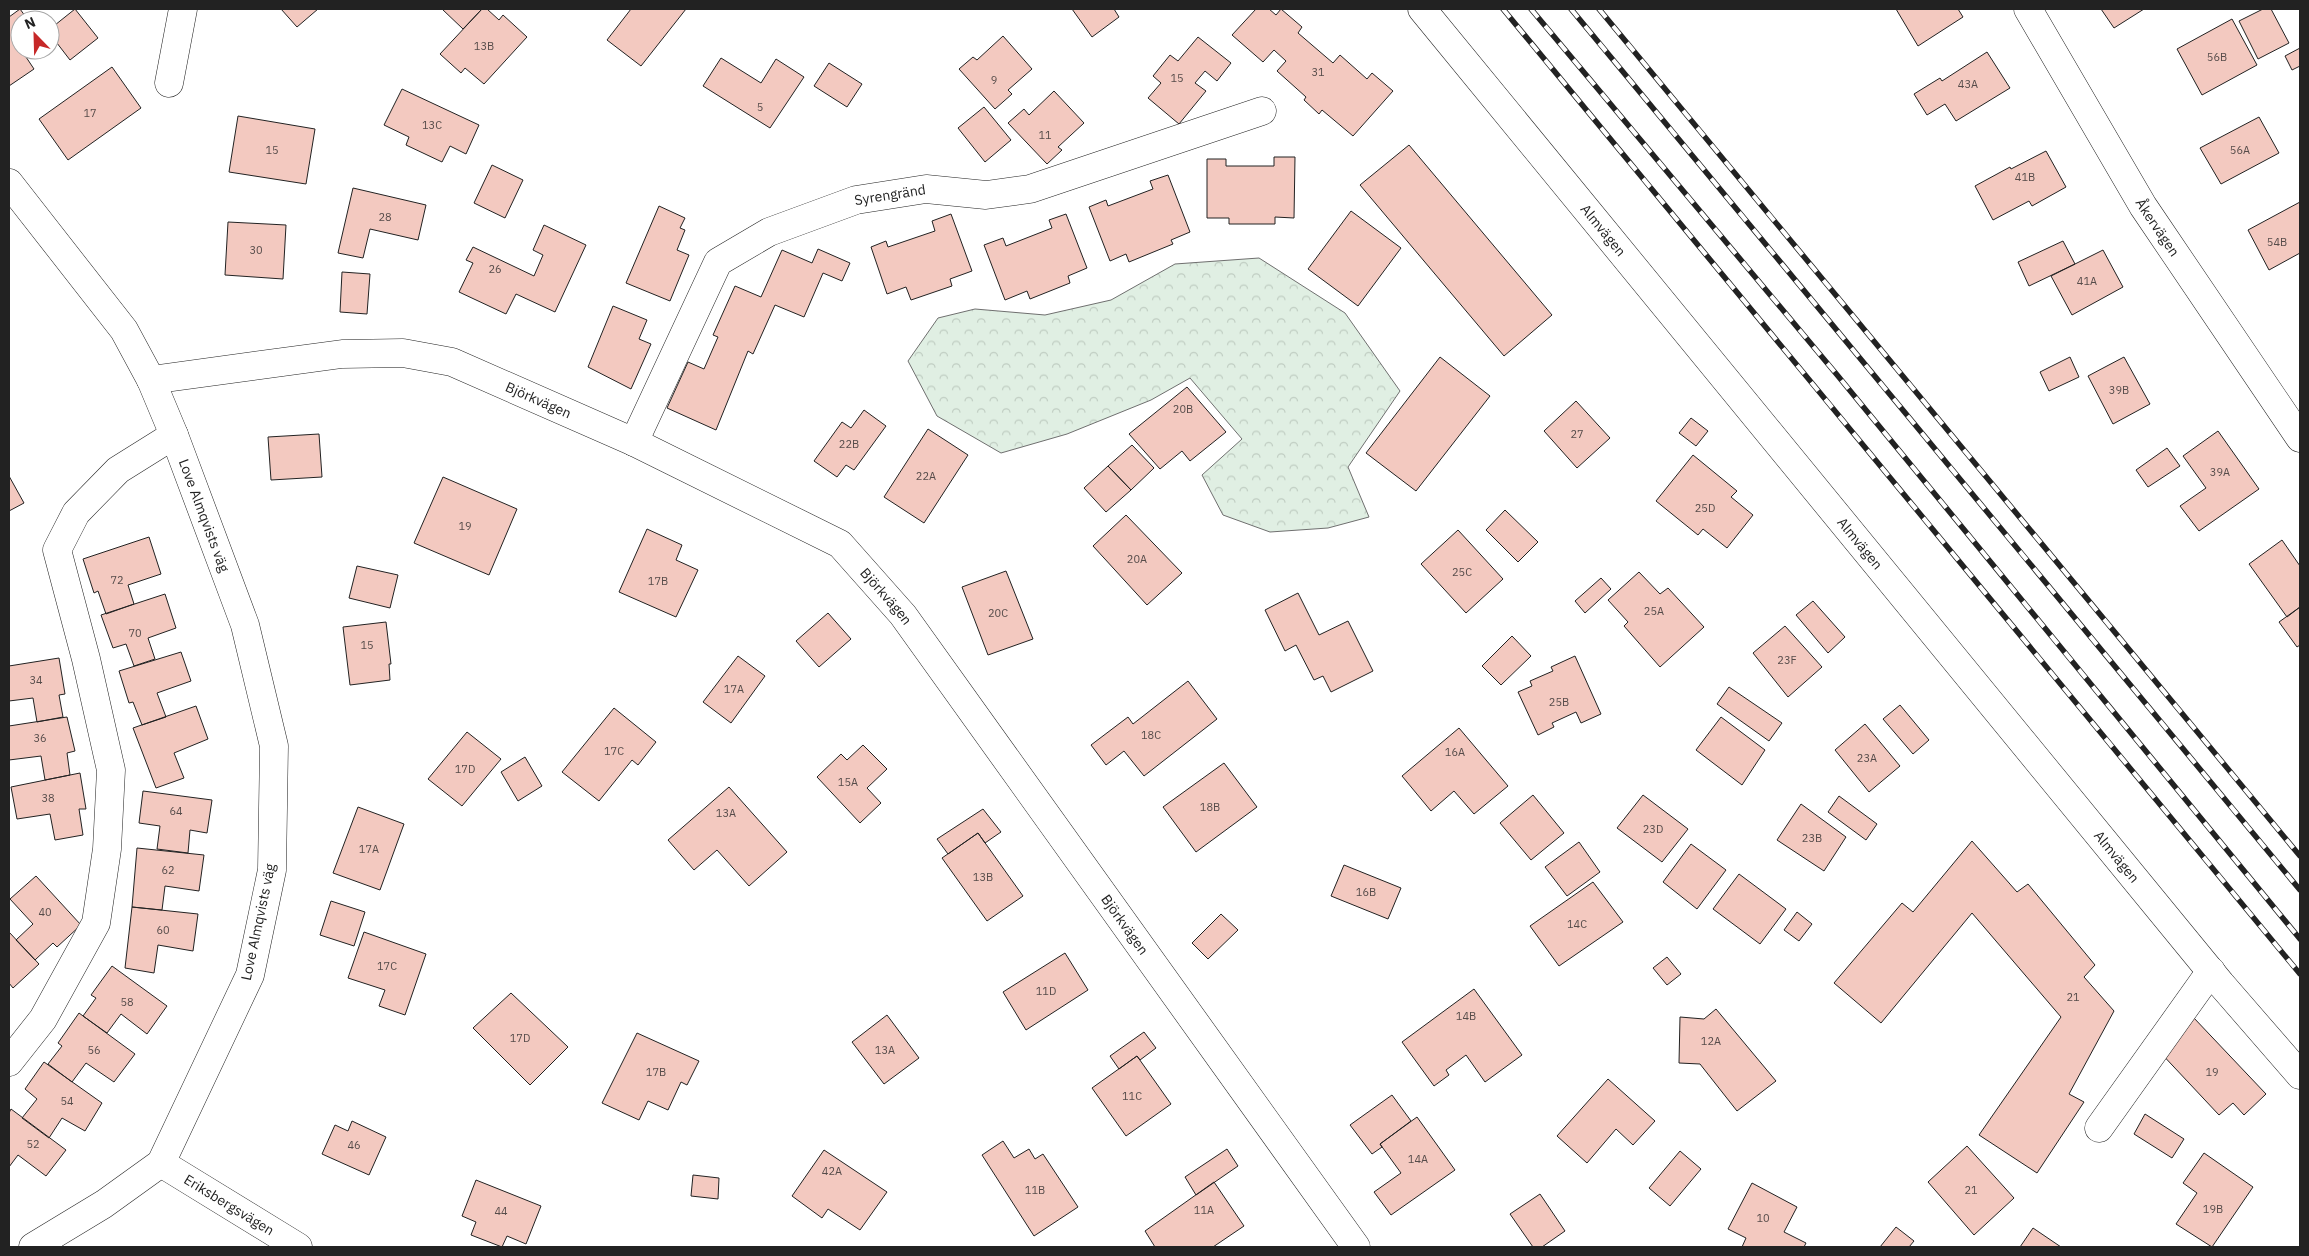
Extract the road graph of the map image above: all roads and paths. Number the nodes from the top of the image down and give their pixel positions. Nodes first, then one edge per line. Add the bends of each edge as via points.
1 (183, 9) edge
2 (1422, 9) edge
3 (2028, 9) edge
4 (169, 83) dead end
5 (1262, 111) dead end
6 (9, 183) edge
7 (151, 380) junction
8 (174, 435) junction
9 (2300, 438) edge
10 (634, 442) junction
11 (2211, 971) junction
12 (9, 1062) edge
13 (2300, 1075) edge
14 (2100, 1128) dead end
15 (161, 1163) junction
16 (33, 1247) edge
17 (298, 1247) edge
18 (1356, 1247) edge

1 - 4 street
2 - 11 street, Almvägen
3 - 9 street, Åkervägen via 2143,206
5 - 10 street, Syrengränd via 1030,190 986,195 926,189 856,200 769,232 718,262
6 - 7 street, Love Almqvists väg via 124,330
7 - 8 street, Love Almqvists väg
7 - 10 street, Björkvägen via 342,354 402,353 452,362
8 - 12 street via 118,470 76,513 57,550 111,770 107,849 96,923 43,1020
8 - 15 street, Love Almqvists väg via 245,625 274,746 272,870 250,975
10 - 18 street, Björkvägen via 840,544 903,615
11 - 13 street, Almvägen
11 - 14 street
15 - 16 street, Love Almqvists väg via 104,1204
15 - 17 street, Eriksbergsvägen

